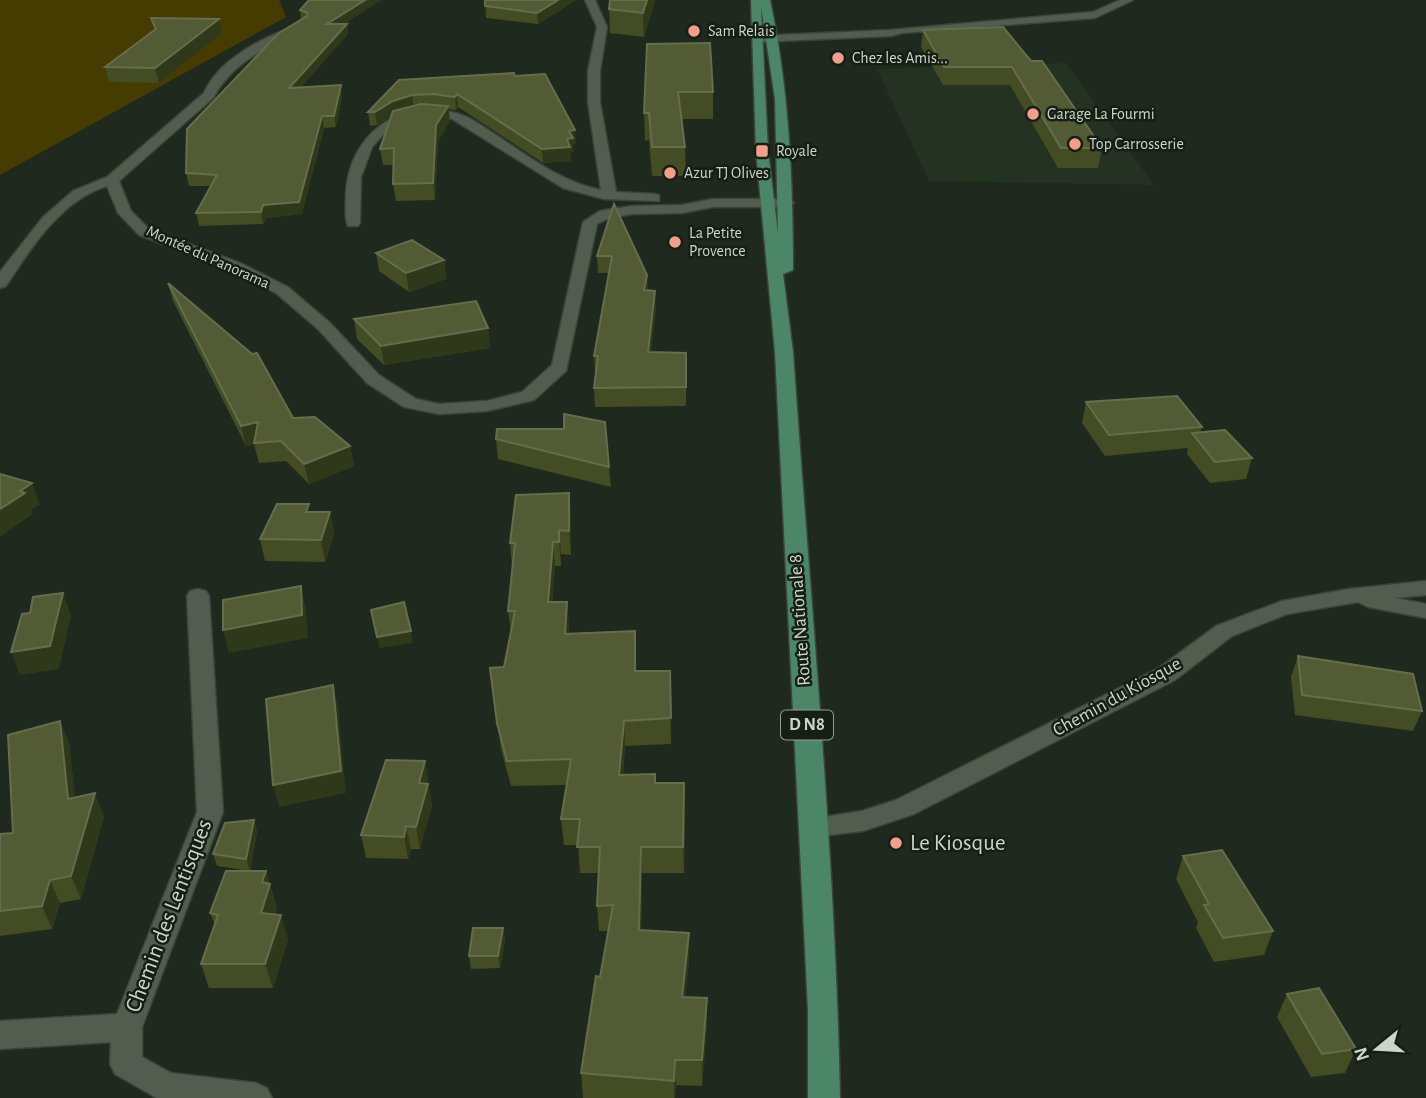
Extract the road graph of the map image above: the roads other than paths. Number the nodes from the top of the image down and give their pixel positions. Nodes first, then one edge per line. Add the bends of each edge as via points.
1 (590, 0) edge
2 (756, 0) edge
3 (765, 0) edge
4 (1128, 0) edge
5 (302, 24) edge
6 (757, 39) junction
7 (774, 39) junction
8 (112, 180) junction
9 (609, 194) junction
10 (713, 203) junction
11 (766, 203) junction
12 (787, 203) junction
13 (354, 223) dead end
14 (0, 283) edge
15 (783, 352) junction
16 (1426, 587) edge
17 (198, 596) dead end
18 (1349, 596) junction
19 (1426, 611) edge
20 (813, 827) junction
21 (127, 1027) junction
22 (0, 1035) edge
23 (256, 1098) edge
24 (824, 1098) edge

1 - 9 street via 602,27 594,102
2 - 6 main road, Route Nationale 8 / D N8
3 - 7 main road, Route Nationale 8 / D N8
4 - 7 street via 1095,15
5 - 8 street via 227,69 212,83 209,95
6 - 7 street
6 - 11 main road, Route Nationale 8 / D N8
7 - 12 main road, Route Nationale 8 / D N8
8 - 10 street, Montée du Panorama via 125,213 144,232 235,266 282,290 324,326 373,379 410,403 439,409 487,406 528,396 560,367 590,222 605,214
8 - 14 street via 93,183 68,202 25,245
9 - 10 street
9 - 13 street via 559,181 455,116 417,115 381,125 357,164
10 - 11 street, Montée du Panorama
11 - 12 street, Montée du Panorama
11 - 15 main road, Route Nationale 8 / D N8
12 - 15 main road, Route Nationale 8 / D N8
15 - 20 main road, Route Nationale 8 / D N8
16 - 18 street, Chemin du Kiosque
17 - 21 street, Chemin des Lentisques via 210,812
18 - 19 street
18 - 20 street, Chemin du Kiosque via 1282,608 1224,631 1167,674 905,807 863,821
20 - 24 main road, Route Nationale 8 / D N8
21 - 22 street, Chemin des Lentisques
21 - 23 street, Chemin des Lentisques via 126,1064 166,1087

